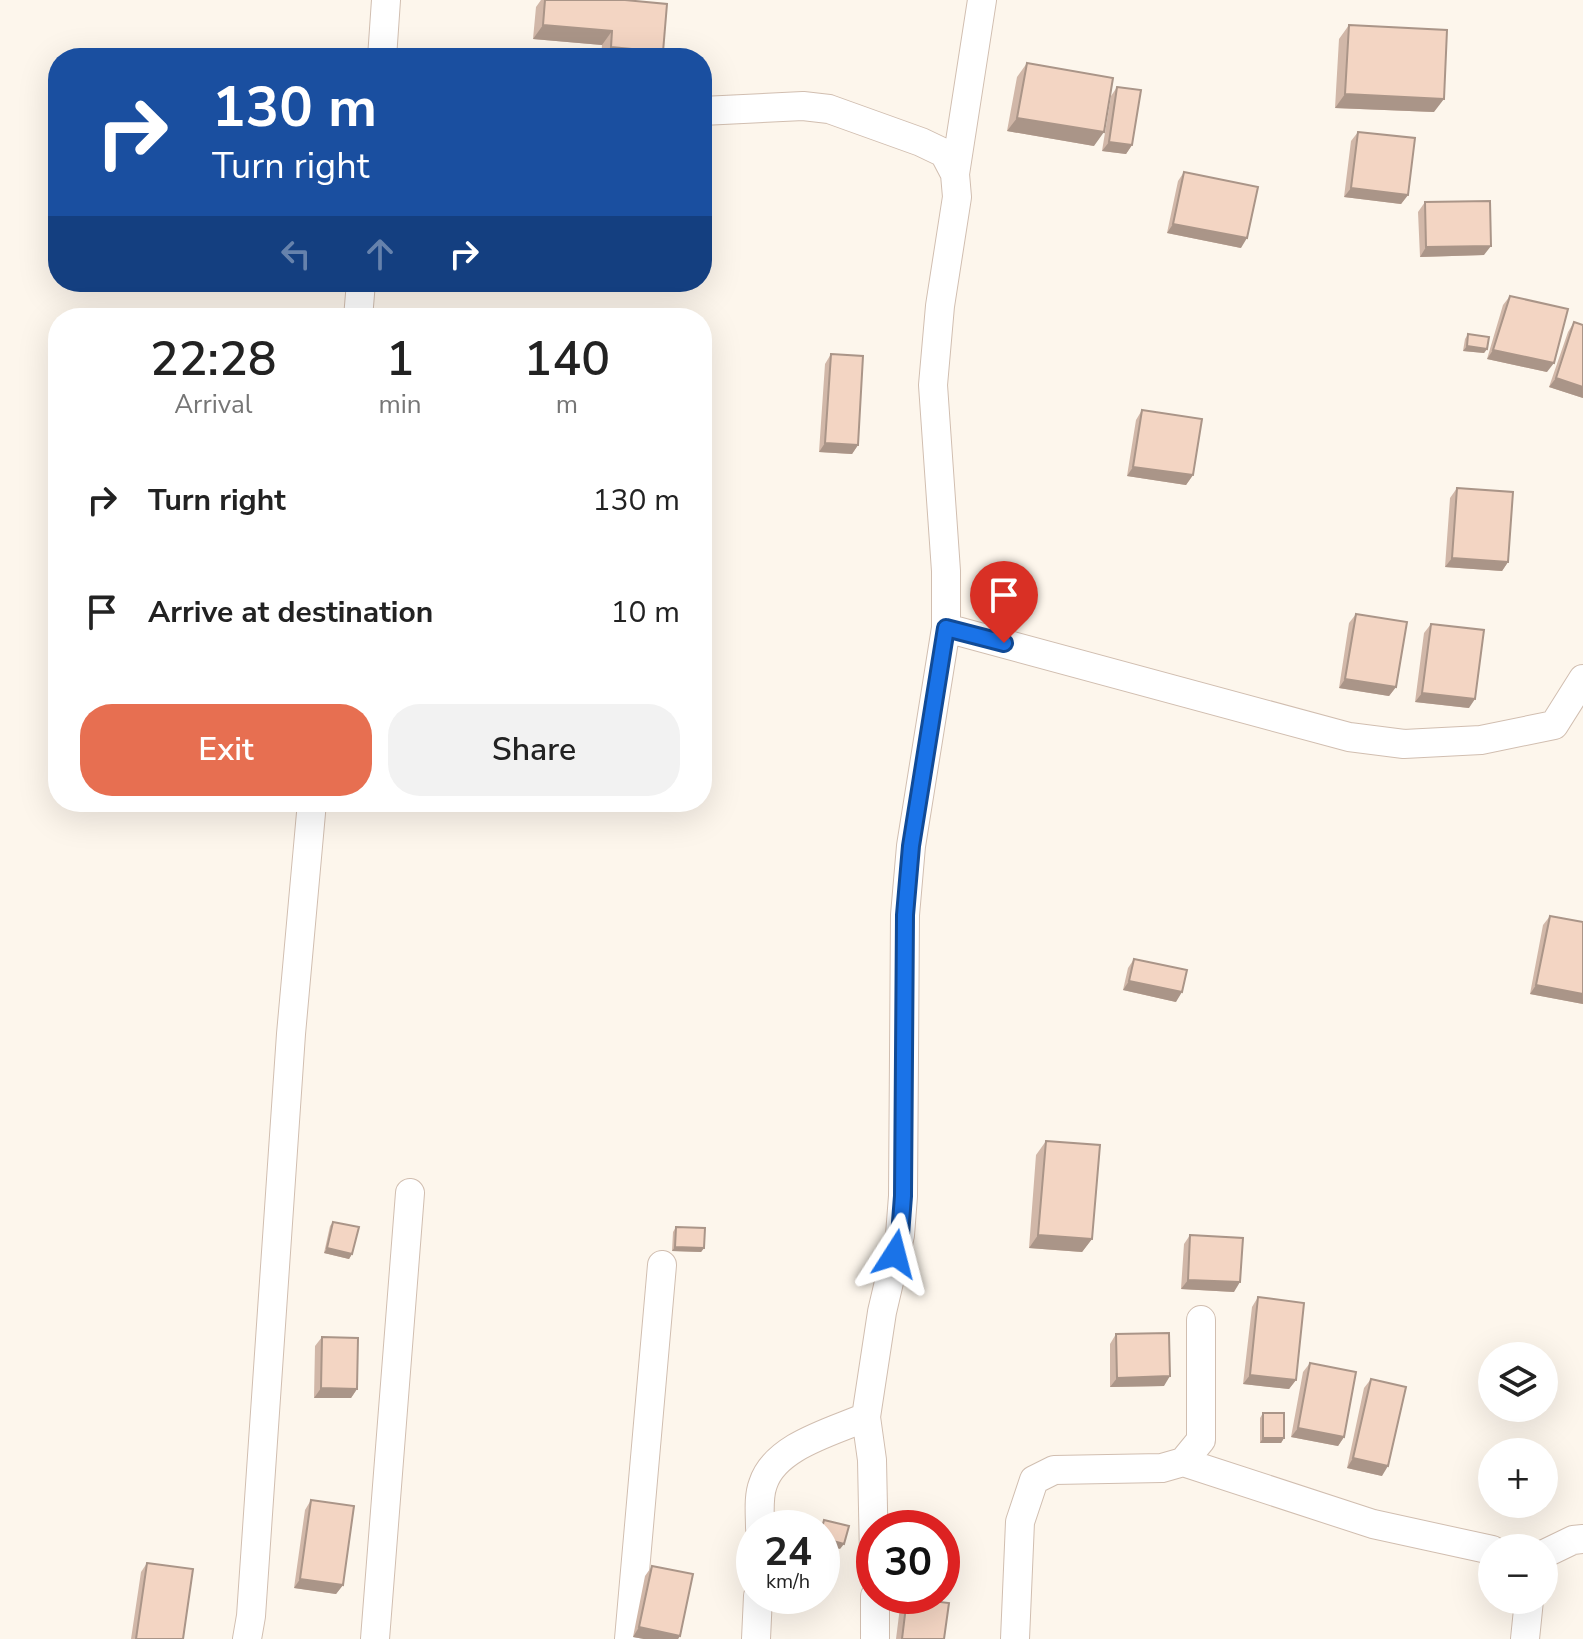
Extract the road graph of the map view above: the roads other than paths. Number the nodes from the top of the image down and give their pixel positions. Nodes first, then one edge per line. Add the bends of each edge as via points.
1 (386, 0) edge
2 (982, 0) edge
3 (383, 48) edge
4 (712, 111) edge
5 (955, 174) junction
6 (946, 628) junction
7 (1583, 679) edge
8 (311, 812) edge
9 (410, 1193) dead end
10 (662, 1265) dead end
11 (1201, 1320) dead end
12 (866, 1417) junction
13 (1183, 1462) junction
14 (761, 1510) edge
15 (873, 1510) edge
16 (1583, 1539) edge
17 (1478, 1547) edge
18 (1558, 1547) edge
19 (757, 1614) edge
20 (875, 1614) edge
21 (1528, 1614) edge
22 (247, 1639) edge
23 (375, 1639) edge
24 (629, 1639) edge
25 (756, 1639) edge
26 (875, 1639) edge
27 (1015, 1639) edge
28 (1525, 1639) edge

1 - 3 street
2 - 5 street
4 - 5 street via 829,109 944,153
5 - 6 street via 957,197 933,385
6 - 7 street via 1349,737 1404,744 1481,740 1554,725
6 - 12 street via 905,915 900,1235
8 - 22 street
9 - 23 street
10 - 24 street
11 - 13 street via 1201,1440
12 - 14 street via 791,1450 773,1464 762,1485
12 - 15 street
13 - 17 street via 1373,1524
13 - 27 street via 1162,1468 1054,1470 1034,1480 1020,1522
16 - 18 street
19 - 25 street
20 - 26 street
21 - 28 street

